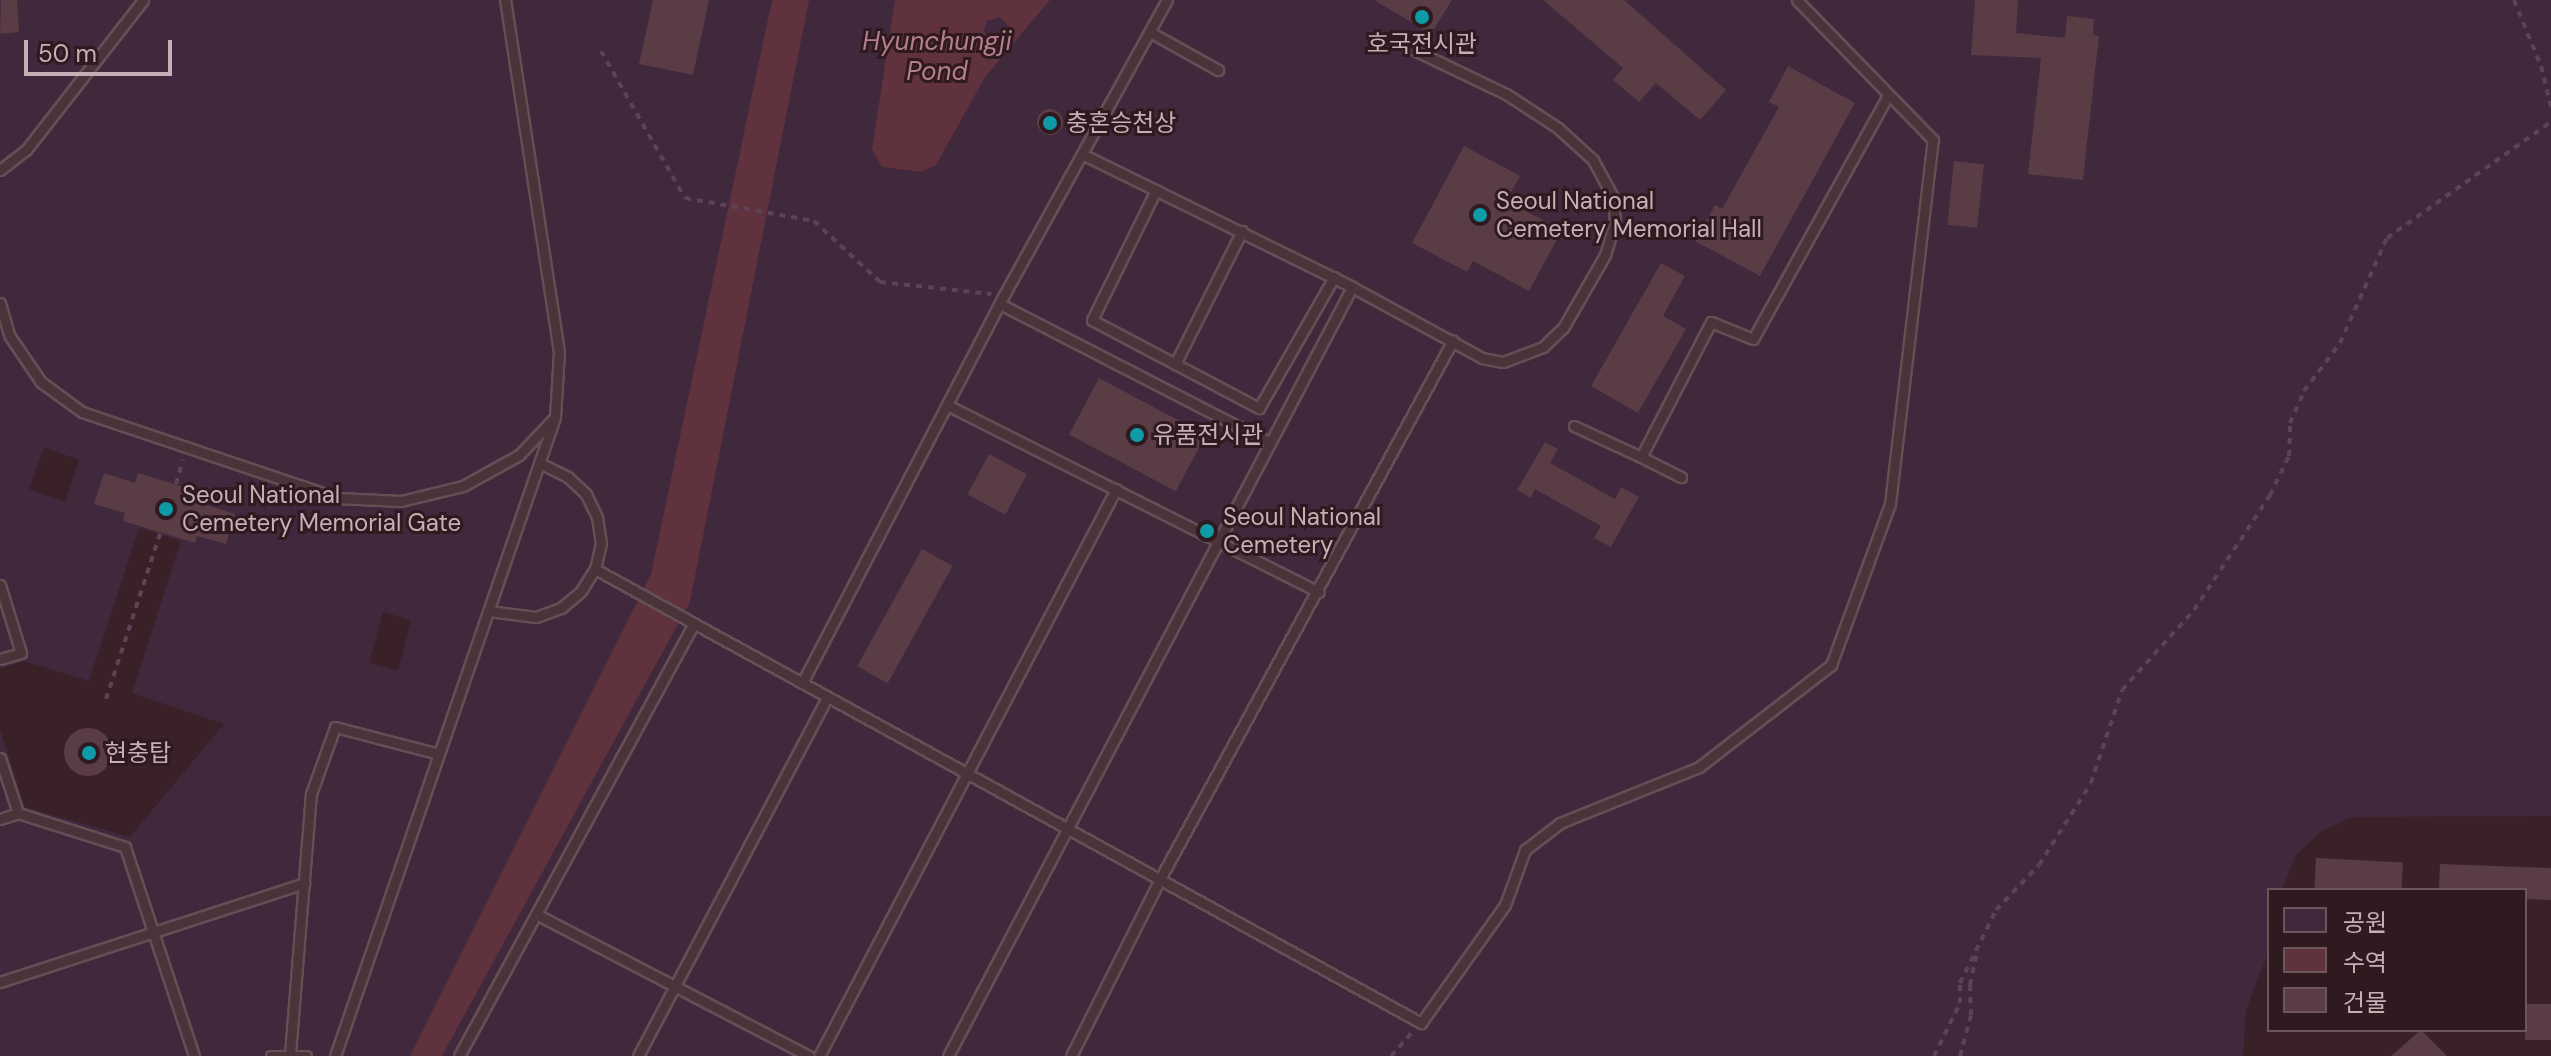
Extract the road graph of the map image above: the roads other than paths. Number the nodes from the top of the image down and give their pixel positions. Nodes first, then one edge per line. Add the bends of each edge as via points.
1 (143, 0) edge
2 (505, 0) edge
3 (1167, 0) edge
4 (1797, 0) edge
5 (1150, 32) junction
6 (1408, 47) dead end
7 (1218, 70) dead end
8 (1888, 95) junction
9 (1082, 154) junction
10 (0, 170) edge
11 (1156, 190) junction
12 (1242, 231) junction
13 (1334, 277) junction
14 (1352, 287) junction
15 (1002, 300) junction
16 (0, 303) edge
17 (5, 337) edge
18 (1453, 340) junction
19 (1175, 364) junction
20 (947, 405) junction
21 (555, 417) junction
22 (1574, 426) dead end
23 (1270, 443) junction
24 (1641, 457) junction
25 (539, 463) junction
26 (1681, 477) dead end
27 (1116, 489) junction
28 (1220, 539) junction
29 (595, 569) junction
30 (0, 585) edge
31 (1319, 592) junction
32 (489, 611) junction
33 (694, 624) junction
34 (0, 659) edge
35 (802, 683) junction
36 (827, 697) junction
37 (439, 754) junction
38 (0, 758) edge
39 (970, 775) junction
40 (18, 813) junction
41 (0, 819) edge
42 (1068, 829) junction
43 (1160, 879) junction
44 (304, 883) junction
45 (538, 915) junction
46 (154, 933) junction
47 (0, 982) edge
48 (675, 986) junction
49 (290, 1054) edge
50 (194, 1056) edge
51 (271, 1056) edge
52 (306, 1056) edge
53 (335, 1056) edge
54 (459, 1056) edge
55 (638, 1056) edge
56 (809, 1056) edge
57 (819, 1056) edge
58 (948, 1056) edge
59 (1071, 1056) edge

1 - 10 lane via 26,150
2 - 21 lane via 559,352
3 - 5 lane
4 - 8 lane
5 - 7 lane
5 - 9 lane
6 - 18 lane via 1506,94 1558,128 1593,160 1613,197 1615,223 1605,255 1563,328 1543,347 1503,362 1482,358
8 - 24 lane via 1756,336 1750,340 1711,322
8 - 43 lane via 1933,140 1890,504 1831,665 1699,767 1560,823 1525,850 1505,905 1421,1023
9 - 11 lane
9 - 15 lane
11 - 12 lane
11 - 19 lane via 1092,320
12 - 13 lane
12 - 19 lane
13 - 14 lane
13 - 19 lane via 1259,408
14 - 18 lane
14 - 23 lane
15 - 20 lane
15 - 23 lane
16 - 17 lane
17 - 21 lane via 41,382 82,412 337,498 401,501 463,486 519,455
18 - 31 lane
20 - 27 lane
20 - 35 lane
21 - 25 lane
22 - 24 lane
23 - 28 lane
24 - 26 lane
25 - 29 lane via 568,477 586,494 601,543
25 - 32 lane
27 - 28 lane
27 - 39 lane
28 - 31 lane
28 - 42 lane
29 - 32 lane via 561,608 536,617
29 - 33 lane
30 - 34 lane via 21,653
31 - 43 lane
32 - 37 lane
33 - 35 lane
33 - 45 lane
35 - 36 lane
36 - 39 lane
36 - 48 lane
37 - 44 lane via 335,727 311,794
37 - 53 lane
38 - 40 lane
39 - 42 lane
39 - 57 lane
40 - 41 lane
40 - 46 lane via 125,847
42 - 43 lane
42 - 58 lane
43 - 59 lane
44 - 46 lane
44 - 49 lane
45 - 48 lane
45 - 54 lane
46 - 47 lane
46 - 50 lane
48 - 55 lane
48 - 56 lane
49 - 51 lane
49 - 52 lane

